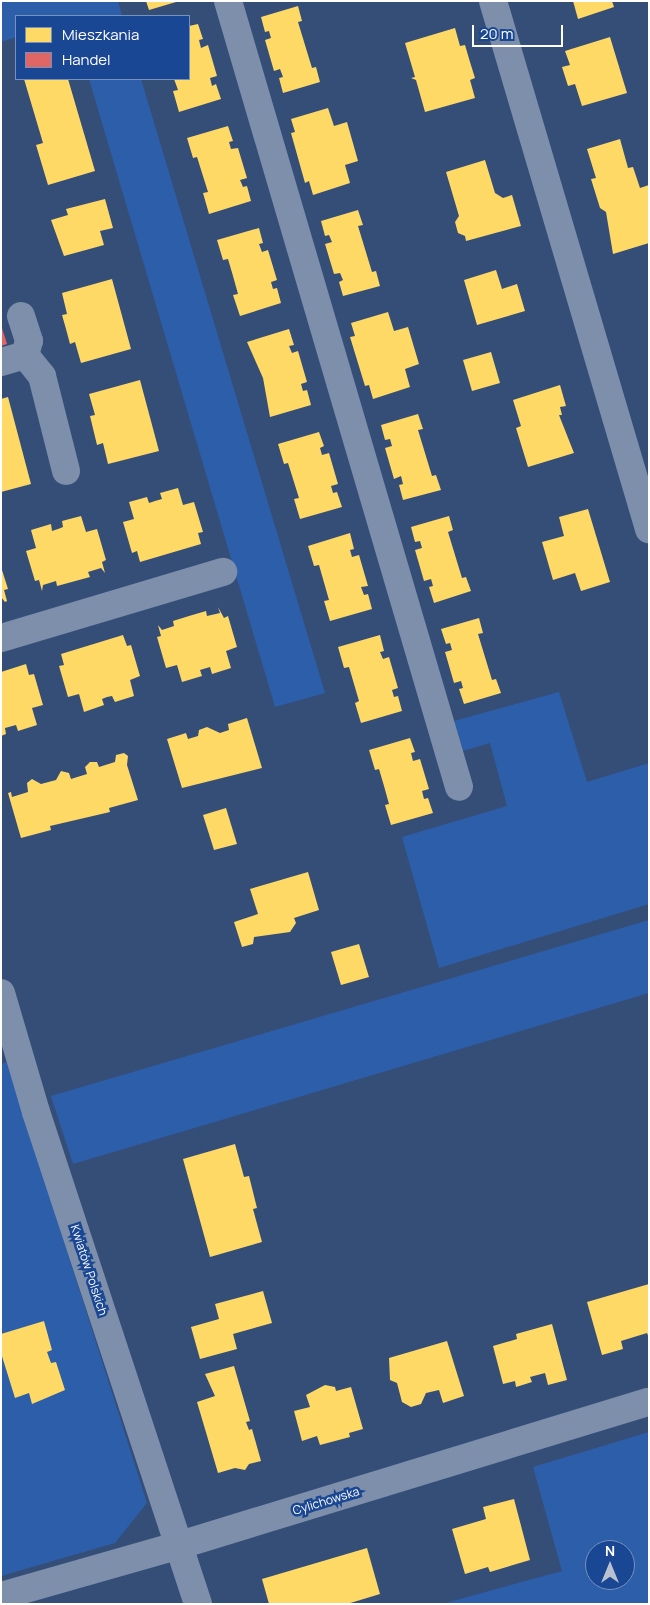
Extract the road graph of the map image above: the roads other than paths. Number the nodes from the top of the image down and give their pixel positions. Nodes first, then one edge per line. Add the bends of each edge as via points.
1 (228, 1) edge
2 (493, 1) edge
3 (21, 316) dead end
4 (13, 359) edge
5 (66, 471) dead end
6 (649, 529) edge
7 (223, 572) dead end
8 (1, 638) edge
9 (459, 787) dead end
10 (1, 993) edge
11 (649, 1402) edge
12 (180, 1545) junction
13 (1, 1596) edge
14 (198, 1604) edge

1 - 9 street
2 - 6 street
3 - 4 street via 29,341
4 - 5 street via 42,376
7 - 8 street
10 - 12 street, Kwiatów Polskich via 36,1112
11 - 12 street, Cylichowska
12 - 13 street, Cylichowska
12 - 14 street, Kwiatów Polskich

